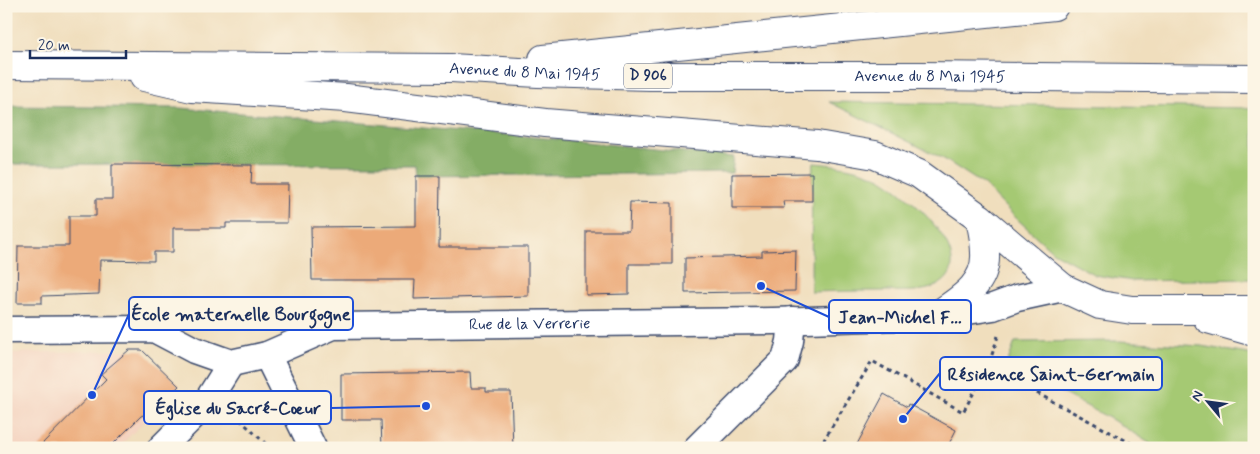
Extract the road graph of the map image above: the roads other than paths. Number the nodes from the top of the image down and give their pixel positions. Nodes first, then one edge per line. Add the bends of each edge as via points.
1 (1054, 6) edge
2 (6, 65) edge
3 (91, 65) junction
4 (451, 68) junction
5 (1254, 79) edge
6 (980, 218) junction
7 (1063, 288) junction
8 (1254, 310) edge
9 (1180, 311) junction
10 (936, 316) junction
11 (792, 320) junction
12 (6, 330) edge
13 (1254, 332) edge
14 (267, 355) junction
15 (231, 362) junction
16 (161, 448) edge
17 (313, 448) edge
18 (697, 448) edge

1 - 4 main road
2 - 3 main road, Avenue du 8 Mai 1945 / D 906
3 - 4 main road, Avenue du 8 Mai 1945 / D 906
3 - 6 main road via 192,88 346,98 545,123 817,145 875,155 910,170
4 - 5 main road, Avenue du 8 Mai 1945 / D 906 via 650,76
6 - 7 main road
6 - 10 main road via 984,270 977,284 964,297
7 - 9 main road via 1100,305 1132,310
7 - 10 street, Rue de la Verrerie via 993,307
8 - 9 main road
9 - 13 main road
10 - 11 street, Rue de la Verrerie
11 - 14 street, Rue de la Verrerie via 333,326
11 - 18 street via 785,360
12 - 15 street, Rue de la Verrerie via 154,329 194,350
14 - 15 street, Rue de la Verrerie
14 - 17 street
15 - 16 street via 206,403

